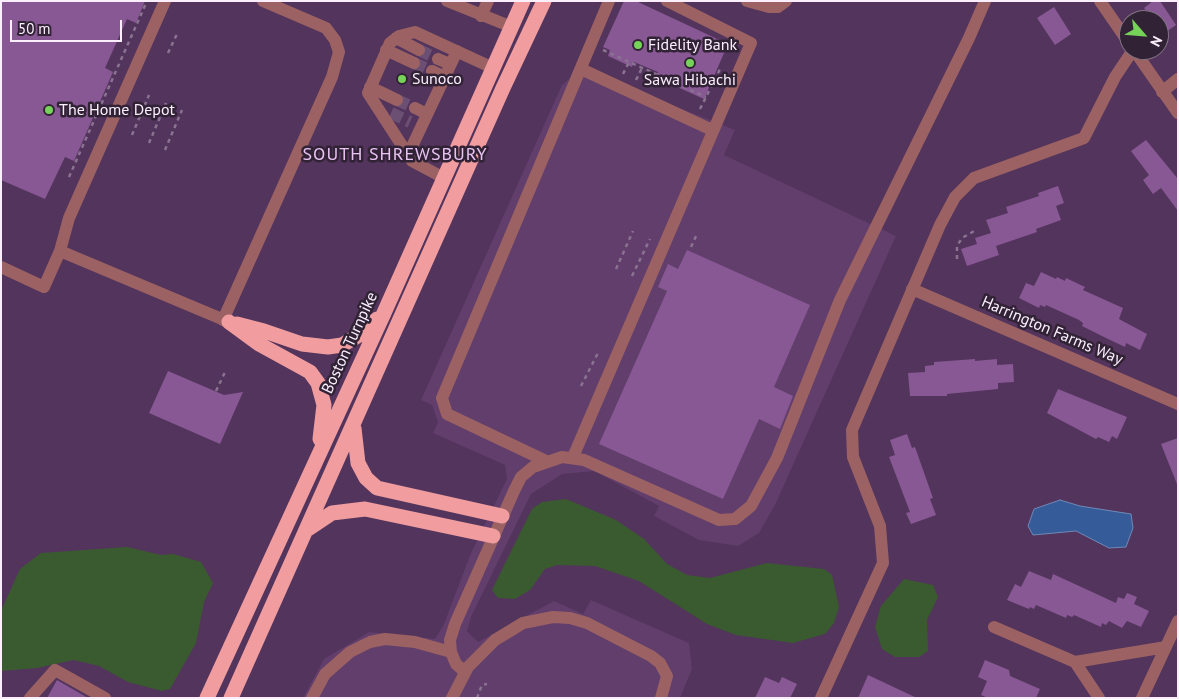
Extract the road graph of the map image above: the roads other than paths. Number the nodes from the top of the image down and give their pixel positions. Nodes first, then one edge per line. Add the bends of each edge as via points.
1 (165, 1) edge
2 (262, 1) edge
3 (447, 1) edge
4 (488, 1) edge
5 (523, 1) edge
6 (544, 1) edge
7 (610, 1) edge
8 (667, 1) edge
9 (746, 1) edge
10 (786, 1) edge
11 (984, 1) edge
12 (1100, 1) edge
13 (764, 4) edge
14 (481, 16) junction
15 (512, 27) junction
16 (1119, 29) edge
17 (396, 38) junction
18 (386, 50) junction
19 (419, 50) tunnel mouth
20 (456, 51) junction
21 (438, 59) tunnel mouth
22 (1126, 60) edge
23 (1140, 60) edge
24 (414, 63) tunnel mouth
25 (450, 64) junction
26 (493, 68) junction
27 (581, 70) junction
28 (432, 71) tunnel mouth
29 (444, 77) junction
30 (1178, 79) edge
31 (370, 87) junction
32 (1162, 92) junction
33 (397, 100) tunnel mouth
34 (376, 106) junction
35 (415, 108) tunnel mouth
36 (390, 113) tunnel mouth
37 (1178, 113) edge
38 (427, 114) junction
39 (712, 130) junction
40 (408, 155) junction
41 (444, 178) junction
42 (60, 251) junction
43 (1, 267) edge
44 (912, 289) junction
45 (384, 313) junction
46 (226, 321) junction
47 (1178, 404) edge
48 (354, 423) junction
49 (319, 451) junction
50 (573, 457) junction
51 (546, 461) junction
52 (502, 516) junction
53 (307, 530) junction
54 (493, 536) junction
55 (1178, 621) edge
56 (994, 628) dead end
57 (1166, 647) junction
58 (451, 652) junction
59 (1075, 662) junction
60 (465, 672) junction
61 (30, 698) edge
62 (105, 698) edge
63 (207, 698) edge
64 (231, 698) edge
65 (312, 698) edge
66 (452, 698) edge
67 (661, 698) edge
68 (821, 698) edge
69 (1099, 698) edge
70 (1142, 698) edge

1 - 42 street via 69,218
2 - 46 street via 326,28 339,52 332,78
3 - 14 street
4 - 14 street
5 - 15 highway, Boston Turnpike
6 - 48 highway
7 - 27 street
8 - 39 street via 751,43
9 - 13 street
10 - 13 street via 778,7
11 - 50 street via 969,38 840,300 777,458 747,511 735,519 716,519 592,462
12 - 16 street
14 - 15 street
15 - 26 highway, Boston Turnpike
17 - 18 street
17 - 19 street
17 - 20 street via 415,32
18 - 24 street
18 - 31 street
20 - 25 street
20 - 26 street
21 - 25 street
22 - 44 street via 1084,138 980,176 964,187 940,225
23 - 32 street
25 - 29 street
26 - 41 highway, Boston Turnpike
27 - 39 street
27 - 51 street via 442,398 447,414
28 - 29 street
29 - 38 street
30 - 32 street
31 - 33 street
31 - 34 street via 368,93
32 - 37 street
34 - 36 street
34 - 40 street
35 - 38 street
38 - 40 street via 415,125
39 - 50 street
40 - 41 street via 412,161
41 - 45 highway, Boston Turnpike
42 - 43 street via 44,287
42 - 46 street
44 - 47 street, Harrington Farms Way
44 - 68 street via 852,430 853,457 880,526 883,563
45 - 46 highway via 366,331 342,345 328,347 302,344
45 - 49 highway, Boston Turnpike
46 - 49 highway via 259,344 310,372 318,383 324,405
48 - 52 highway via 358,463 366,478 377,488
48 - 53 highway
49 - 63 highway, Boston Turnpike
50 - 51 street
51 - 52 street via 521,478
52 - 54 street
53 - 54 highway via 332,513 364,509
53 - 64 highway
54 - 58 street via 455,624 450,640
55 - 57 street
56 - 59 street
57 - 59 street
57 - 70 street
58 - 60 street via 456,664
58 - 65 street via 415,642 386,639 370,642 350,652 325,674
59 - 69 street
60 - 66 street
60 - 67 street via 486,648 513,628 534,620 562,617 603,630 658,662 667,676
61 - 62 street via 55,670

